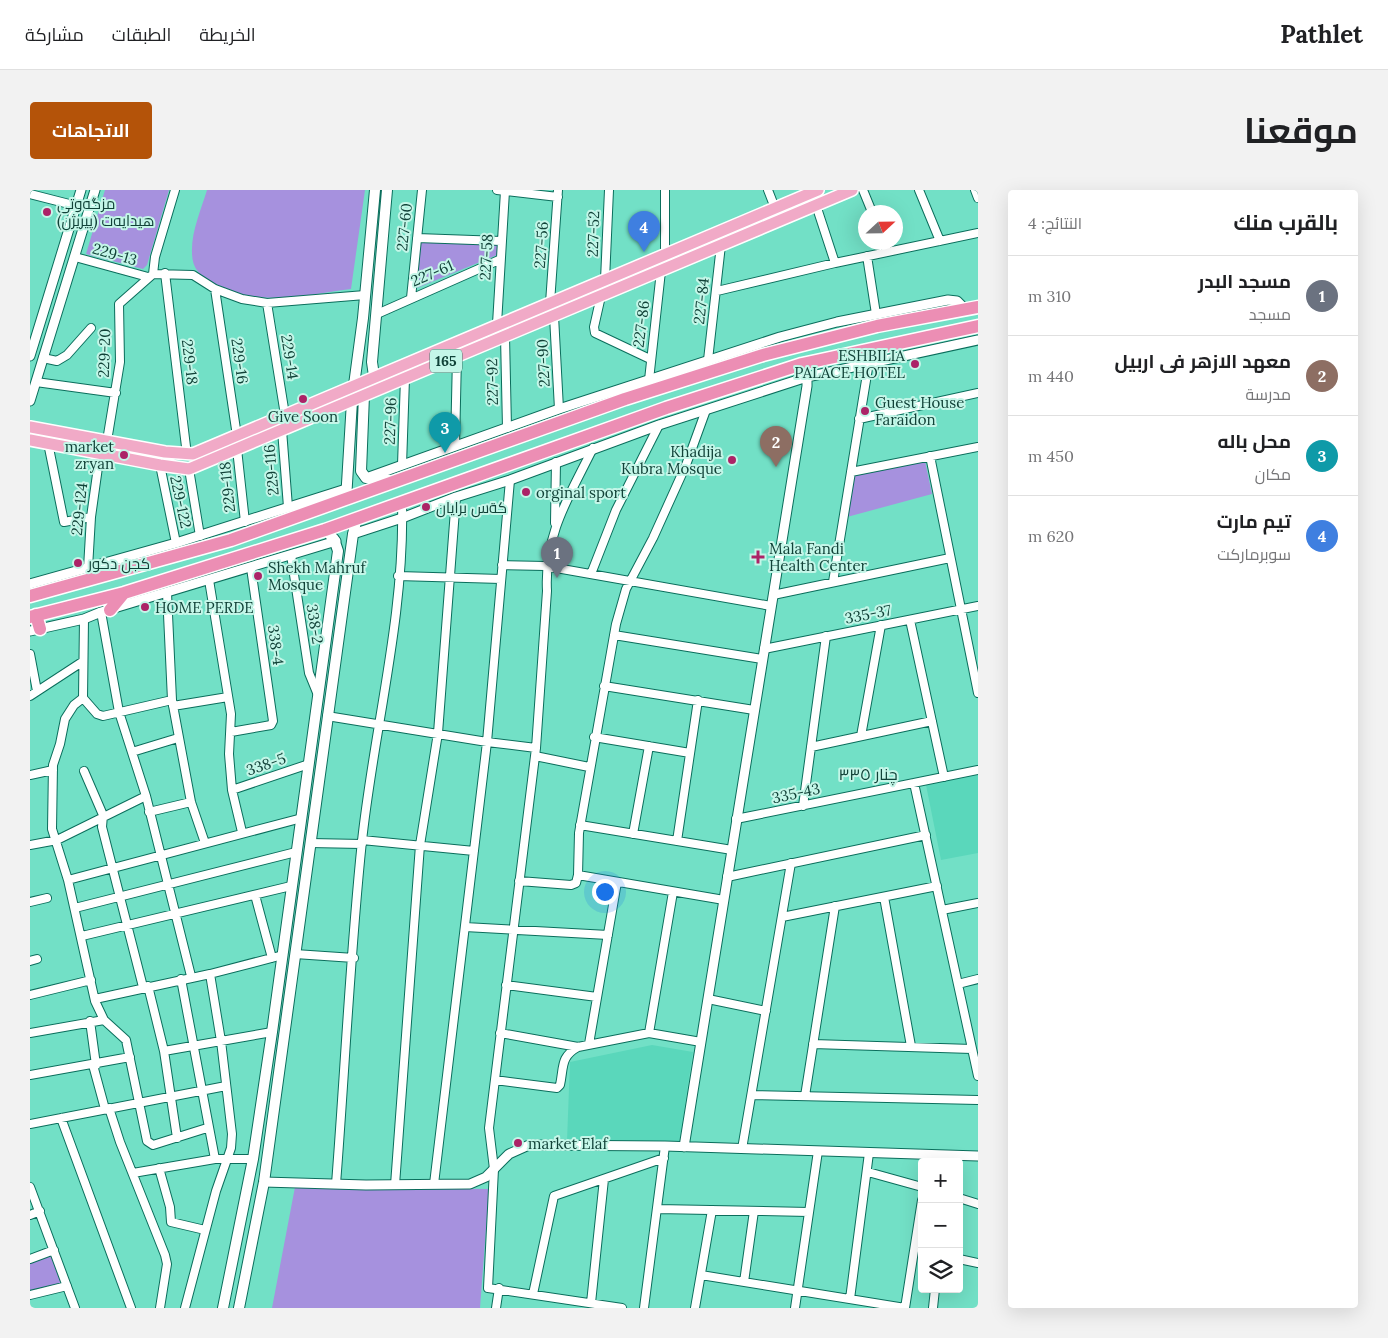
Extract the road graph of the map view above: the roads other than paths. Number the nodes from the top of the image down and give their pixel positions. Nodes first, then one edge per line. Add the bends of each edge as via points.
1 (81, 190) edge
2 (95, 190) edge
3 (175, 190) edge
4 (374, 190) edge
5 (386, 190) edge
6 (422, 190) edge
7 (501, 190) edge
8 (609, 190) edge
9 (768, 190) edge
10 (818, 190) edge
11 (852, 190) edge
12 (864, 190) edge
13 (919, 190) edge
14 (975, 190) edge
15 (666, 191) edge
16 (558, 193) edge
17 (30, 194) edge
18 (978, 198) edge
19 (816, 205) junction
20 (869, 205) edge
21 (76, 206) junction
22 (775, 208) junction
23 (978, 233) edge
24 (417, 238) junction
25 (501, 241) junction
26 (940, 241) junction
27 (721, 245) junction
28 (887, 252) joint
29 (665, 254) junction
30 (867, 256) junction
31 (75, 257) junction
32 (499, 260) junction
33 (59, 261) junction
34 (835, 263) junction
35 (72, 266) junction
36 (661, 272) junction
37 (165, 273) junction
38 (150, 276) junction
39 (605, 280) junction
40 (588, 286) junction
41 (215, 289) junction
42 (717, 291) junction
43 (365, 295) junction
44 (411, 298) junction
45 (597, 298) junction
46 (550, 302) junction
47 (267, 303) junction
48 (978, 307) edge
49 (965, 309) junction
50 (376, 314) junction
51 (876, 314) junction
52 (554, 316) junction
53 (497, 324) junction
54 (978, 326) edge
55 (91, 328) dead end
56 (505, 336) junction
57 (978, 340) edge
58 (762, 349) junction
59 (30, 356) edge
60 (457, 356) junction
61 (43, 358) junction
62 (650, 359) junction
63 (708, 360) junction
64 (869, 362) junction
65 (802, 364) junction
66 (374, 374) junction
67 (703, 375) junction
68 (806, 377) junction
69 (405, 378) junction
70 (355, 380) junction
71 (36, 382) junction
72 (654, 384) junction
73 (116, 393) junction
74 (978, 393) edge
75 (709, 395) junction
76 (364, 396) junction
77 (30, 401) edge
78 (352, 404) junction
79 (364, 408) junction
80 (666, 408) junction
81 (559, 409) junction
82 (706, 410) junction
83 (285, 415) junction
84 (858, 419) junction
85 (659, 425) junction
86 (30, 427) edge
87 (257, 427) junction
88 (506, 428) junction
89 (282, 430) junction
90 (237, 436) junction
91 (261, 439) junction
92 (30, 440) edge
93 (107, 441) junction
94 (48, 443) junction
95 (455, 446) junction
96 (978, 446) edge
97 (594, 448) junction
98 (237, 449) junction
99 (100, 453) junction
100 (187, 455) junction
101 (930, 456) junction
102 (556, 462) junction
103 (402, 465) junction
104 (160, 466) junction
105 (189, 468) junction
106 (851, 472) junction
107 (366, 478) junction
108 (398, 480) junction
109 (510, 480) junction
110 (346, 494) junction
111 (456, 497) junction
112 (402, 503) junction
113 (288, 507) junction
114 (91, 517) junction
115 (357, 518) junction
116 (402, 518) junction
117 (245, 522) junction
118 (554, 528) junction
119 (326, 530) junction
120 (353, 534) junction
121 (200, 536) junction
122 (336, 542) junction
123 (176, 543) junction
124 (291, 554) junction
125 (950, 558) junction
126 (502, 566) junction
127 (546, 566) junction
128 (88, 568) junction
129 (251, 568) junction
130 (107, 569) junction
131 (591, 574) junction
132 (398, 576) junction
133 (448, 576) junction
134 (501, 579) junction
135 (209, 580) junction
136 (630, 581) junction
137 (833, 582) junction
138 (35, 588) edge
139 (167, 592) junction
140 (124, 593) junction
141 (773, 595) junction
142 (771, 606) junction
143 (978, 606) edge
144 (961, 610) junction
145 (105, 611) junction
146 (33, 616) edge
147 (84, 619) junction
148 (910, 620) junction
149 (881, 625) junction
150 (35, 630) edge
151 (614, 635) junction
152 (826, 636) junction
153 (30, 654) edge
154 (763, 654) junction
155 (82, 662) junction
156 (604, 686) junction
157 (33, 693) edge
158 (978, 693) edge
159 (318, 695) junction
160 (228, 697) junction
161 (83, 698) junction
162 (698, 700) junction
163 (172, 703) junction
164 (754, 710) junction
165 (119, 712) junction
166 (327, 716) junction
167 (932, 722) junction
168 (380, 725) junction
169 (231, 732) junction
170 (438, 733) junction
171 (861, 736) junction
172 (594, 737) junction
173 (178, 738) junction
174 (487, 742) junction
175 (648, 746) junction
176 (811, 747) junction
177 (132, 752) junction
178 (536, 752) junction
179 (690, 753) junction
180 (309, 764) junction
181 (589, 767) junction
182 (53, 770) junction
183 (978, 770) edge
184 (84, 771) dead end
185 (30, 775) edge
186 (944, 777) junction
187 (914, 783) junction
188 (232, 790) junction
189 (146, 796) junction
190 (191, 802) junction
191 (803, 806) junction
192 (150, 812) junction
193 (103, 815) junction
194 (302, 818) junction
195 (736, 819) junction
196 (580, 825) junction
197 (242, 832) junction
198 (633, 834) junction
199 (926, 835) junction
200 (57, 840) junction
201 (677, 841) junction
202 (362, 842) junction
203 (205, 843) junction
204 (310, 843) junction
205 (30, 846) edge
206 (420, 846) junction
207 (732, 850) junction
208 (474, 851) junction
209 (296, 852) junction
210 (161, 854) junction
211 (791, 863) junction
212 (113, 868) junction
213 (578, 875) junction
214 (727, 877) junction
215 (68, 880) junction
216 (518, 882) junction
217 (617, 882) junction
218 (168, 884) junction
219 (291, 886) junction
220 (937, 886) junction
221 (673, 892) junction
222 (255, 895) junction
223 (884, 896) junction
224 (121, 897) junction
225 (47, 898) dead end
226 (724, 900) junction
227 (30, 902) edge
228 (290, 903) junction
229 (978, 903) edge
230 (302, 906) junction
231 (835, 906) junction
232 (75, 908) junction
233 (942, 910) junction
234 (176, 914) junction
235 (782, 917) junction
236 (128, 926) junction
237 (465, 928) junction
238 (513, 931) junction
239 (608, 935) junction
240 (82, 936) junction
241 (295, 954) junction
242 (283, 955) junction
243 (272, 958) junction
244 (354, 958) junction
245 (210, 974) junction
246 (191, 976) junction
247 (181, 979) junction
248 (91, 980) junction
249 (978, 980) edge
250 (958, 984) junction
251 (506, 985) junction
252 (145, 987) junction
253 (30, 995) edge
254 (598, 997) junction
255 (95, 998) junction
256 (708, 999) junction
257 (766, 1011) junction
258 (104, 1020) junction
259 (90, 1021) junction
260 (272, 1032) junction
261 (649, 1032) junction
262 (30, 1033) edge
263 (500, 1033) junction
264 (221, 1041) junction
265 (701, 1042) junction
266 (590, 1044) junction
267 (814, 1044) junction
268 (193, 1046) junction
269 (911, 1046) junction
270 (578, 1047) junction
271 (972, 1049) junction
272 (164, 1051) junction
273 (130, 1058) junction
274 (95, 1065) junction
275 (30, 1075) edge
276 (978, 1076) edge
277 (495, 1080) junction
278 (226, 1086) junction
279 (201, 1091) junction
280 (752, 1095) junction
281 (172, 1096) junction
282 (805, 1096) junction
283 (978, 1100) edge
284 (140, 1103) junction
285 (107, 1109) junction
286 (61, 1118) junction
287 (30, 1124) edge
288 (208, 1128) junction
289 (177, 1138) junction
290 (665, 1146) junction
291 (684, 1147) junction
292 (742, 1149) junction
293 (818, 1151) junction
294 (870, 1153) junction
295 (978, 1156) edge
296 (253, 1158) junction
297 (664, 1158) junction
298 (215, 1160) junction
299 (225, 1161) junction
300 (159, 1168) junction
301 (494, 1169) junction
302 (868, 1172) junction
303 (133, 1174) junction
304 (604, 1179) junction
305 (264, 1182) junction
306 (336, 1184) junction
307 (434, 1184) junction
308 (395, 1185) junction
309 (30, 1187) edge
310 (918, 1187) edge
311 (963, 1199) edge
312 (922, 1203) edge
313 (978, 1204) edge
314 (657, 1209) junction
315 (712, 1210) junction
316 (40, 1211) junction
317 (754, 1211) junction
318 (809, 1212) junction
319 (30, 1215) edge
320 (205, 1230) junction
321 (54, 1250) junction
322 (30, 1259) edge
323 (963, 1260) edge
324 (978, 1263) edge
325 (701, 1275) junction
326 (744, 1282) junction
327 (67, 1286) junction
328 (499, 1288) junction
329 (797, 1290) junction
330 (226, 1292) junction
331 (935, 1293) edge
332 (532, 1294) junction
333 (30, 1295) edge
334 (240, 1297) junction
335 (850, 1299) junction
336 (591, 1303) junction
337 (75, 1308) edge
338 (131, 1308) edge
339 (160, 1308) edge
340 (185, 1308) edge
341 (223, 1308) edge
342 (239, 1308) edge
343 (496, 1308) edge
344 (622, 1308) edge
345 (644, 1308) edge
346 (695, 1308) edge
347 (794, 1308) edge
348 (905, 1308) edge
349 (933, 1308) edge

1 - 21 street
2 - 31 street
3 - 38 street
4 - 43 main road
5 - 50 main road
6 - 24 street, 227-60
7 - 16 street
7 - 25 street, 227-58
8 - 39 street, 227-52
9 - 22 street
10 - 22 main road, 165
11 - 19 main road, 165
12 - 20 street
13 - 26 street
14 - 18 street
15 - 29 street
16 - 46 street, 227-56
17 - 21 street
19 - 27 main road, 165
19 - 34 street
21 - 33 street
22 - 29 main road, 165
23 - 26 street
24 - 25 street
24 - 44 street, 227-60
25 - 32 street, 227-58
26 - 28 street
27 - 36 main road, 165
27 - 42 street, 227-84
28 - 30 street
29 - 39 main road, 165
30 - 34 street
30 - 51 street
31 - 35 street
31 - 38 street, 229-13
32 - 44 street, 227-61
32 - 53 street, 227-58
33 - 35 street
33 - 59 street
34 - 42 street
35 - 61 street
36 - 45 main road, 165
36 - 62 street, 227-86
37 - 38 street
37 - 41 street via 193,275
37 - 100 street, 229-18
38 - 73 street, 229-20 via 119,304 120,362
39 - 40 main road, 165
40 - 45 main road
40 - 46 main road, 165
41 - 47 street via 242,299
41 - 90 street, 229-16
42 - 63 street, 227-84
43 - 47 street
43 - 70 main road
44 - 50 street, 227-61
45 - 52 main road, 165
45 - 62 street via 595,334
46 - 53 main road, 165
47 - 83 street, 229-14
48 - 49 highway
49 - 51 street via 948,300
49 - 58 highway
50 - 66 main road
51 - 58 street via 807,330
52 - 56 main road, 165
52 - 81 street, 227-90
53 - 66 main road, 165
54 - 65 highway
55 - 61 street via 57,361
56 - 60 main road, 165
56 - 88 street, 227-92
57 - 64 street
58 - 63 street
58 - 67 highway
60 - 69 main road, 165
60 - 95 street
61 - 71 street
62 - 72 street, 227-86
63 - 72 street
64 - 68 street
64 - 84 street
65 - 68 highway
65 - 75 highway
66 - 70 main road, 165
67 - 72 highway
67 - 75 highway via 697,379 696,388 700,394
68 - 82 street
68 - 141 street
69 - 76 main road, 165
69 - 103 street, 227-96
70 - 83 main road, 165
71 - 73 street
71 - 77 street
72 - 80 highway via 671,396 671,403
72 - 81 street
72 - 108 highway
73 - 93 street, 229-20
74 - 84 street
75 - 80 highway
76 - 78 main road, 165
76 - 79 main road
78 - 79 main road
78 - 89 main road, 165
78 - 110 main road
79 - 107 main road via 360,468
80 - 112 highway
81 - 88 street
82 - 85 street
82 - 136 street via 654,538
83 - 87 main road, 165
84 - 106 street
85 - 97 street
85 - 131 street via 616,510
86 - 93 main road
87 - 90 main road, 165
87 - 91 main road
88 - 95 street
89 - 91 main road, 165
89 - 113 street, 229-116
90 - 100 main road, 165
91 - 98 main road, 165
92 - 94 main road, 165
93 - 100 main road
94 - 99 main road, 165
94 - 114 street via 63,519 67,523
95 - 103 street
96 - 101 street
97 - 102 street
97 - 118 street
98 - 105 main road, 165
98 - 117 street, 229-118
99 - 104 main road, 165
99 - 114 street, 229-124
101 - 106 street
101 - 125 street
102 - 109 street
102 - 118 street
103 - 107 street
104 - 105 main road, 165
104 - 123 street, 229-122
105 - 121 street
106 - 137 street
107 - 108 main road
108 - 110 highway
109 - 111 street
109 - 126 street
110 - 113 street
110 - 130 highway via 231,540
111 - 116 street
111 - 133 street
112 - 115 highway
112 - 116 street
113 - 117 street
114 - 128 street, 229-124
115 - 119 highway
115 - 120 main road
116 - 120 street
116 - 132 street
117 - 121 street
118 - 127 street
119 - 122 main road
119 - 140 highway
120 - 166 main road
121 - 123 street
122 - 124 street
122 - 159 main road via 338,551
123 - 130 street
124 - 129 street
124 - 159 street, 338-2 via 309,673
125 - 137 street
125 - 144 street
126 - 127 street
126 - 134 street
127 - 131 street
127 - 178 street
128 - 130 street
128 - 138 street
129 - 135 street
129 - 169 street, 338-4 via 273,721 271,725
130 - 138 highway
131 - 136 street
132 - 133 street
132 - 168 street
133 - 134 street
133 - 170 street
134 - 174 street
135 - 139 street
135 - 160 street
136 - 142 street
136 - 151 street
137 - 141 street
139 - 145 street
139 - 163 street
140 - 145 highway
140 - 146 highway
141 - 142 street
142 - 154 street
143 - 144 street, 335-37
144 - 148 street, 335-37
144 - 158 street
145 - 147 street
145 - 165 street
146 - 150 highway
147 - 150 street
147 - 155 street
148 - 149 street, 335-37
148 - 167 street
149 - 152 street, 335-37
149 - 171 street
151 - 154 street
151 - 156 street
152 - 154 street, 335-37
152 - 176 street
153 - 157 street
154 - 164 street
155 - 157 street
155 - 161 street
156 - 162 street
156 - 172 street
159 - 180 main road
160 - 163 street
160 - 169 street
161 - 165 street via 100,715
161 - 182 street via 65,719
162 - 164 street
162 - 179 street
163 - 165 street
163 - 173 street
164 - 195 street
165 - 177 street
166 - 168 street
166 - 204 main road
167 - 171 street
167 - 186 street
168 - 170 street
168 - 202 street
169 - 188 street
170 - 174 street
170 - 206 street
171 - 176 street
172 - 175 street
172 - 181 street
173 - 177 street
173 - 190 street
174 - 178 street
174 - 208 street
175 - 179 street
175 - 198 street
176 - 191 street
177 - 189 street
178 - 181 street
178 - 216 street
179 - 201 street
180 - 188 street, 338-5
180 - 194 main road
181 - 196 street
182 - 185 street
182 - 200 street via 51,817
183 - 186 street, 335-43
184 - 193 street
186 - 187 street, 335-43
187 - 191 street, 335-43
187 - 199 street
188 - 197 street
189 - 192 street
189 - 193 street
190 - 192 street
190 - 203 street
191 - 195 street, 335-43
192 - 210 street
193 - 200 street
193 - 212 street via 102,827
194 - 197 street
194 - 209 main road
195 - 207 street
196 - 198 street
196 - 213 street
197 - 203 street
198 - 201 street
199 - 211 street
199 - 220 street
200 - 205 street
200 - 215 street
201 - 207 street
202 - 204 street
202 - 206 street
202 - 244 street
203 - 210 street
204 - 230 main road
206 - 208 street
206 - 308 street
207 - 214 street
208 - 237 street
209 - 218 street
209 - 219 main road
210 - 212 street
210 - 218 street
211 - 214 street
211 - 235 street
212 - 215 street
212 - 224 street
213 - 216 street via 576,883 570,885
213 - 217 street
214 - 226 street
215 - 232 street
216 - 238 street
217 - 221 street
217 - 239 street
218 - 224 street
218 - 234 street
219 - 222 street
219 - 228 main road
220 - 223 street
220 - 233 street
221 - 226 street
221 - 261 street
222 - 234 street
222 - 243 street
223 - 231 street
223 - 269 street
224 - 232 street
224 - 236 street
225 - 227 street
226 - 256 street
228 - 230 main road
228 - 242 main road
229 - 233 street
230 - 241 main road
231 - 235 street
231 - 267 street
232 - 240 street
233 - 250 street
234 - 236 street
234 - 246 street
235 - 257 street
236 - 240 street
236 - 252 street
237 - 238 street
237 - 307 street
238 - 239 street
238 - 251 street
239 - 254 street
240 - 248 street
241 - 244 street
241 - 305 main road
242 - 243 street
242 - 260 main road
243 - 245 street
244 - 306 street
245 - 246 street
245 - 264 street
246 - 247 street
247 - 252 street
247 - 268 street
248 - 253 street
248 - 255 street
249 - 250 street
250 - 271 street
251 - 254 street
251 - 263 street
252 - 255 street
252 - 272 street
254 - 266 street
255 - 258 street
256 - 257 street
256 - 265 street
257 - 280 street
258 - 259 street
258 - 273 street via 124,1037
259 - 262 street
259 - 274 street
260 - 264 street
260 - 296 main road
261 - 265 street
261 - 266 street
263 - 270 street
263 - 277 street
264 - 268 street
264 - 278 street
265 - 291 street
266 - 270 street
267 - 269 street
267 - 282 street
268 - 272 street
268 - 279 street
269 - 271 street
270 - 277 street via 568,1052 557,1088
271 - 276 street
272 - 281 street
273 - 274 street
273 - 284 street
274 - 275 street
274 - 285 street
277 - 301 street via 489,1128
278 - 279 street
278 - 299 street via 232,1134 231,1148
279 - 281 street
279 - 288 street
280 - 282 street
280 - 292 street
281 - 284 street
281 - 289 street
282 - 283 street
284 - 285 street
284 - 289 street via 149,1144
285 - 286 street
285 - 303 street
286 - 287 street
286 - 338 street
288 - 289 street
288 - 298 street
290 - 291 street
290 - 297 street
290 - 301 street via 529,1145 515,1150
291 - 292 street
292 - 293 street
293 - 294 street
293 - 318 street
294 - 295 street
294 - 302 street
296 - 299 street
296 - 330 main road
297 - 304 street
297 - 314 street
298 - 299 street
298 - 300 street
299 - 320 street
300 - 303 street
300 - 320 street via 171,1222
301 - 307 street via 476,1183
301 - 328 street via 488,1288
302 - 310 street
302 - 335 street
303 - 339 street via 167,1264
304 - 332 street via 554,1196
304 - 336 street
305 - 306 street
305 - 334 main road
306 - 308 street
307 - 308 street
309 - 316 street
311 - 313 street
312 - 348 street
314 - 315 street
314 - 345 street
315 - 317 street
315 - 325 street
316 - 319 street
316 - 321 street
317 - 318 street
317 - 326 street
318 - 329 street
320 - 340 street
321 - 322 street
321 - 327 street
323 - 324 street
325 - 326 street
325 - 346 street
326 - 329 street
327 - 333 street
327 - 337 street
328 - 332 street
328 - 343 street
329 - 335 street
329 - 347 street
330 - 334 main road
330 - 341 main road
331 - 349 street
332 - 336 street
334 - 342 main road
335 - 348 street
336 - 344 street

